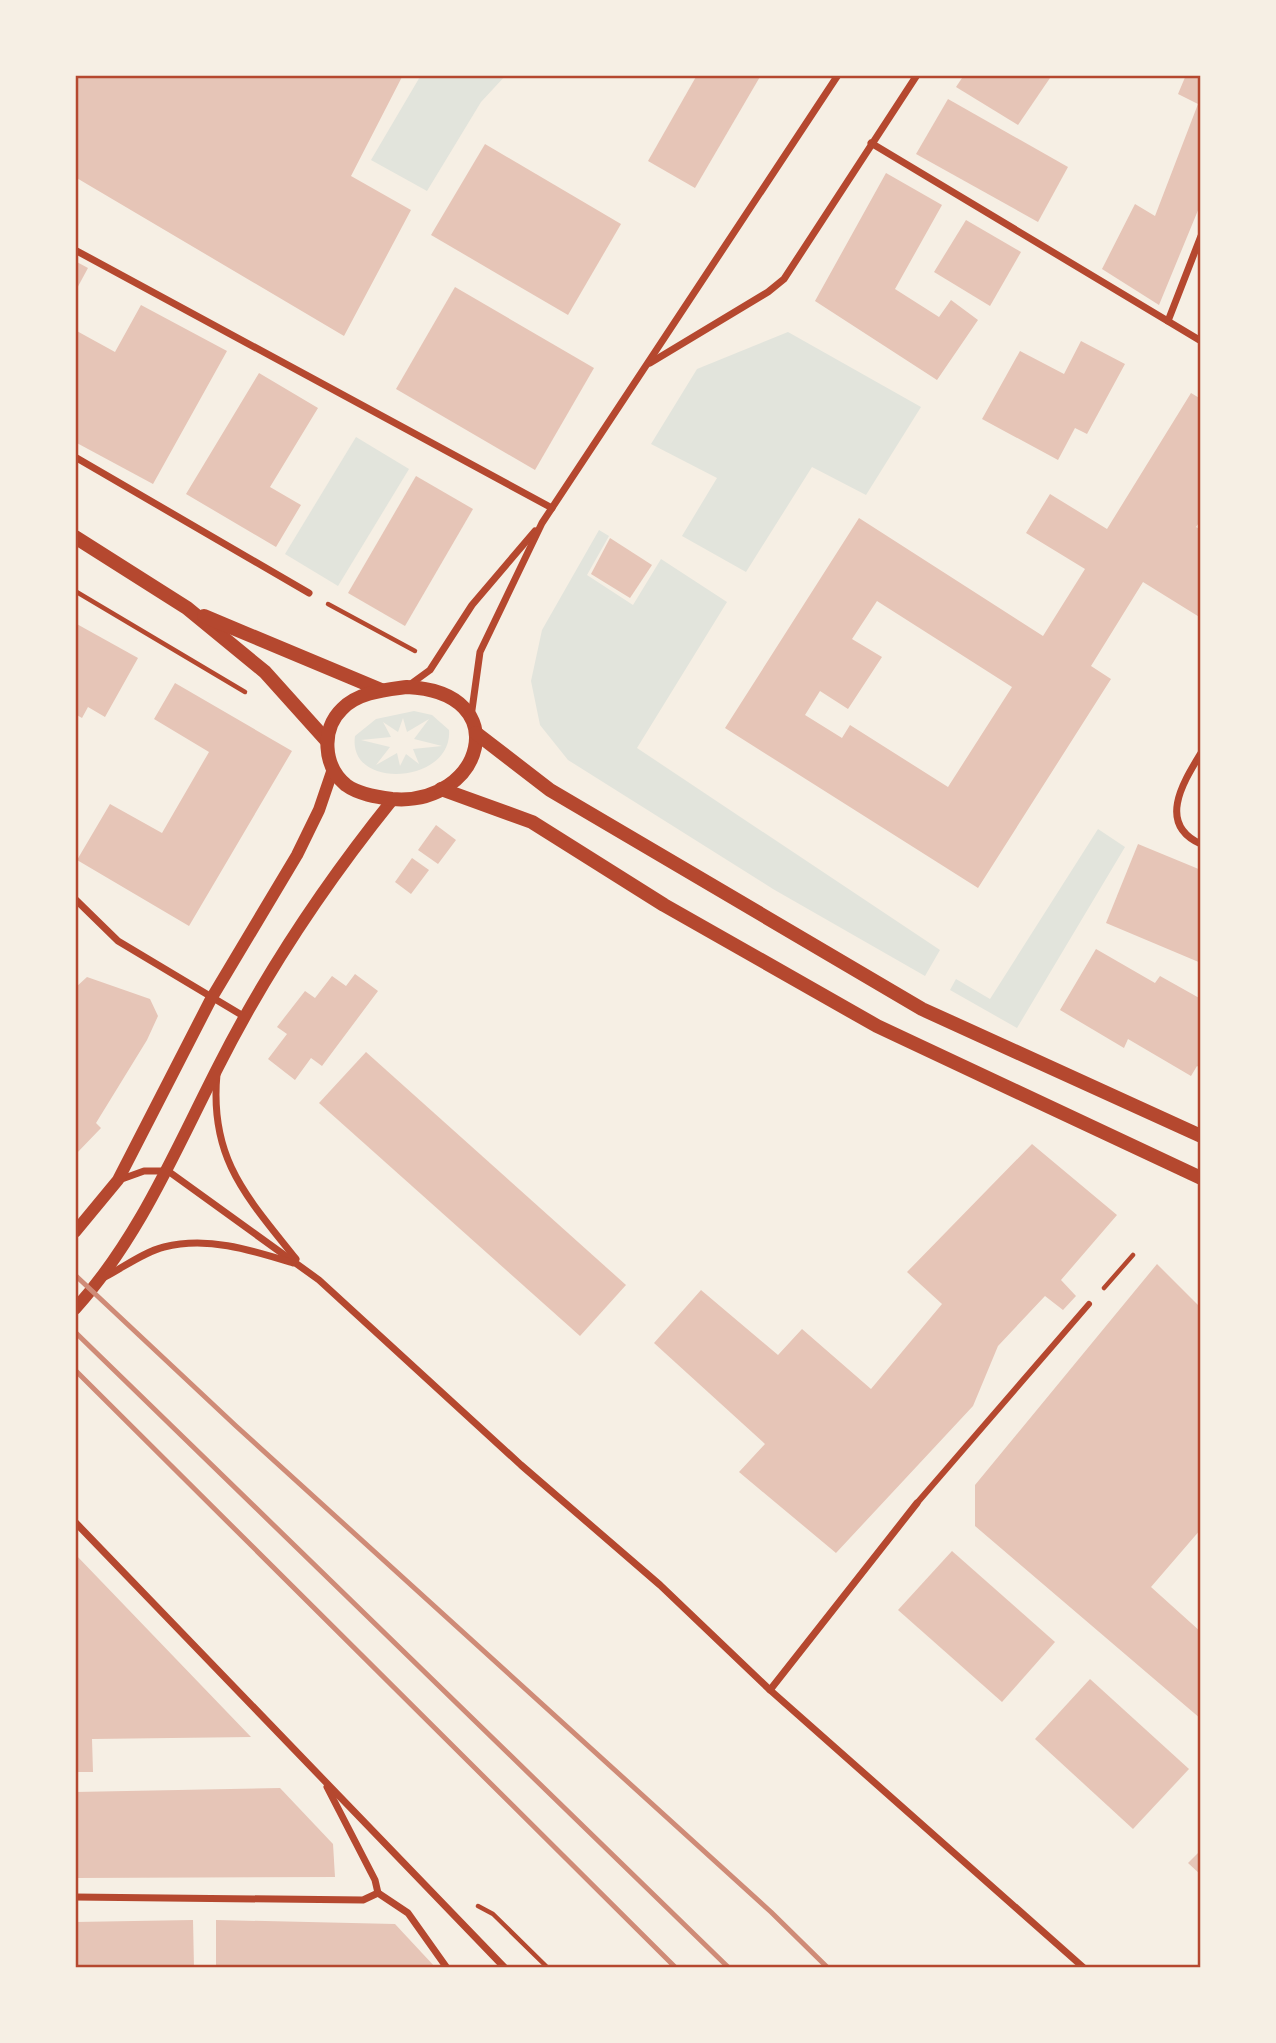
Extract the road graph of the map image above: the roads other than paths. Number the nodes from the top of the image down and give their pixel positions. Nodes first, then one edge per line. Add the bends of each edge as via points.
1 (838, 75) edge
2 (918, 75) edge
3 (871, 143) junction
4 (1201, 236) edge
5 (75, 250) edge
6 (1168, 321) junction
7 (1201, 341) edge
8 (647, 365) junction
9 (75, 457) edge
10 (552, 508) junction
11 (542, 523) junction
12 (75, 537) edge
13 (309, 593) road end
14 (187, 608) junction
15 (407, 687) junction
16 (381, 690) junction
17 (471, 718) junction
18 (476, 733) junction
19 (327, 741) junction
20 (1201, 753) edge
21 (333, 769) junction
22 (441, 789) junction
23 (393, 799) junction
24 (1201, 844) edge
25 (75, 899) edge
26 (211, 999) junction
27 (245, 1017) junction
28 (218, 1067) junction
29 (1201, 1136) edge
30 (168, 1171) junction
31 (1201, 1178) edge
32 (118, 1180) junction
33 (75, 1232) edge
34 (300, 1265) junction
35 (104, 1277) junction
36 (1089, 1304) road end
37 (75, 1310) edge
38 (918, 1503) joint
39 (75, 1521) edge
40 (770, 1690) junction
41 (323, 1778) junction
42 (378, 1893) junction
43 (75, 1897) edge
44 (447, 1968) edge
45 (505, 1968) edge
46 (1084, 1968) edge

1 - 8 street
2 - 3 street
3 - 6 street
3 - 8 street via 784,279
4 - 6 street
5 - 10 street
6 - 7 street
8 - 10 street
9 - 13 street
10 - 11 street
11 - 15 street via 472,605 430,670
11 - 17 street via 480,652
12 - 14 main road
14 - 16 main road
14 - 19 main road via 265,671
15 - 16 main road
15 - 17 main road via 445,693
16 - 19 main road via 342,708
17 - 18 main road
18 - 22 main road via 468,767
18 - 29 main road via 550,790 922,1009
19 - 21 main road
20 - 24 street via 1178,791 1177,817 1191,839
21 - 23 main road via 346,785
21 - 26 street via 297,855
22 - 23 main road
22 - 31 main road via 532,822 664,905 877,1026
23 - 27 street via 310,913
25 - 26 street via 118,941
26 - 27 street
26 - 32 street
27 - 28 street
28 - 30 street
28 - 34 street via 216,1128 241,1189
30 - 32 street via 144,1171
30 - 34 street
30 - 35 street
32 - 33 street
34 - 35 street via 199,1241 162,1248
34 - 40 street via 660,1585
35 - 37 street
36 - 38 street
38 - 40 street
39 - 41 street
40 - 46 street
41 - 42 street
41 - 45 street
42 - 43 street via 363,1900
42 - 44 street via 408,1913

